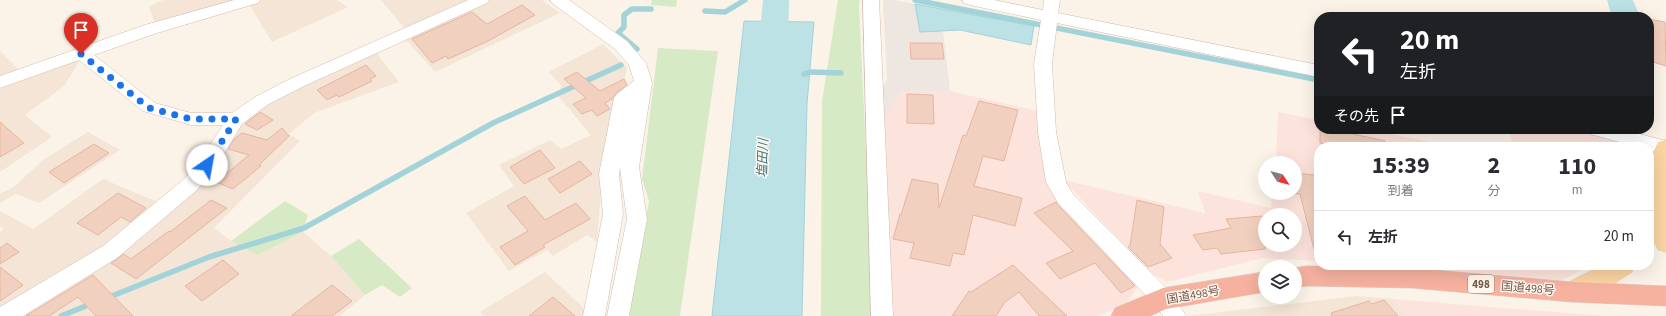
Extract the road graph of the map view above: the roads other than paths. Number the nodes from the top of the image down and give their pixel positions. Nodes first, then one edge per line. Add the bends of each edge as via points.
1 (252, 0) edge
2 (481, 0) edge
3 (558, 0) edge
4 (871, 0) edge
5 (970, 0) edge
6 (1050, 17) edge
7 (81, 54) junction
8 (1314, 70) edge
9 (0, 82) edge
10 (643, 83) junction
11 (236, 119) junction
12 (1615, 134) edge
13 (1644, 142) edge
14 (1654, 145) edge
15 (1666, 148) edge
16 (1654, 190) edge
17 (1654, 207) edge
18 (1658, 234) edge
19 (1615, 270) edge
20 (1302, 277) edge
21 (1258, 284) edge
22 (1572, 292) junction
23 (1666, 296) edge
24 (1169, 308) edge
25 (4, 316) edge
26 (594, 316) edge
27 (618, 316) edge
28 (882, 316) edge
29 (1124, 316) edge

1 - 7 street via 151,29
2 - 11 street via 298,82 261,101
3 - 10 street via 621,45 637,63
4 - 28 street
5 - 6 street
6 - 8 street
6 - 24 street via 1044,71 1047,132 1056,182 1065,198
7 - 9 street
7 - 11 street via 149,108 191,119
10 - 26 street via 623,98 609,174 613,214
10 - 27 street via 629,167 637,219
11 - 25 street via 207,165 191,184 110,252
12 - 13 street
14 - 15 street
15 - 16 main road via 1656,171
17 - 18 main road
19 - 22 main road
20 - 22 highway, 国道498号 / 498 via 1412,278
21 - 24 highway, 国道498号
22 - 23 highway, 国道498号 / 498
24 - 29 highway, 国道498号

